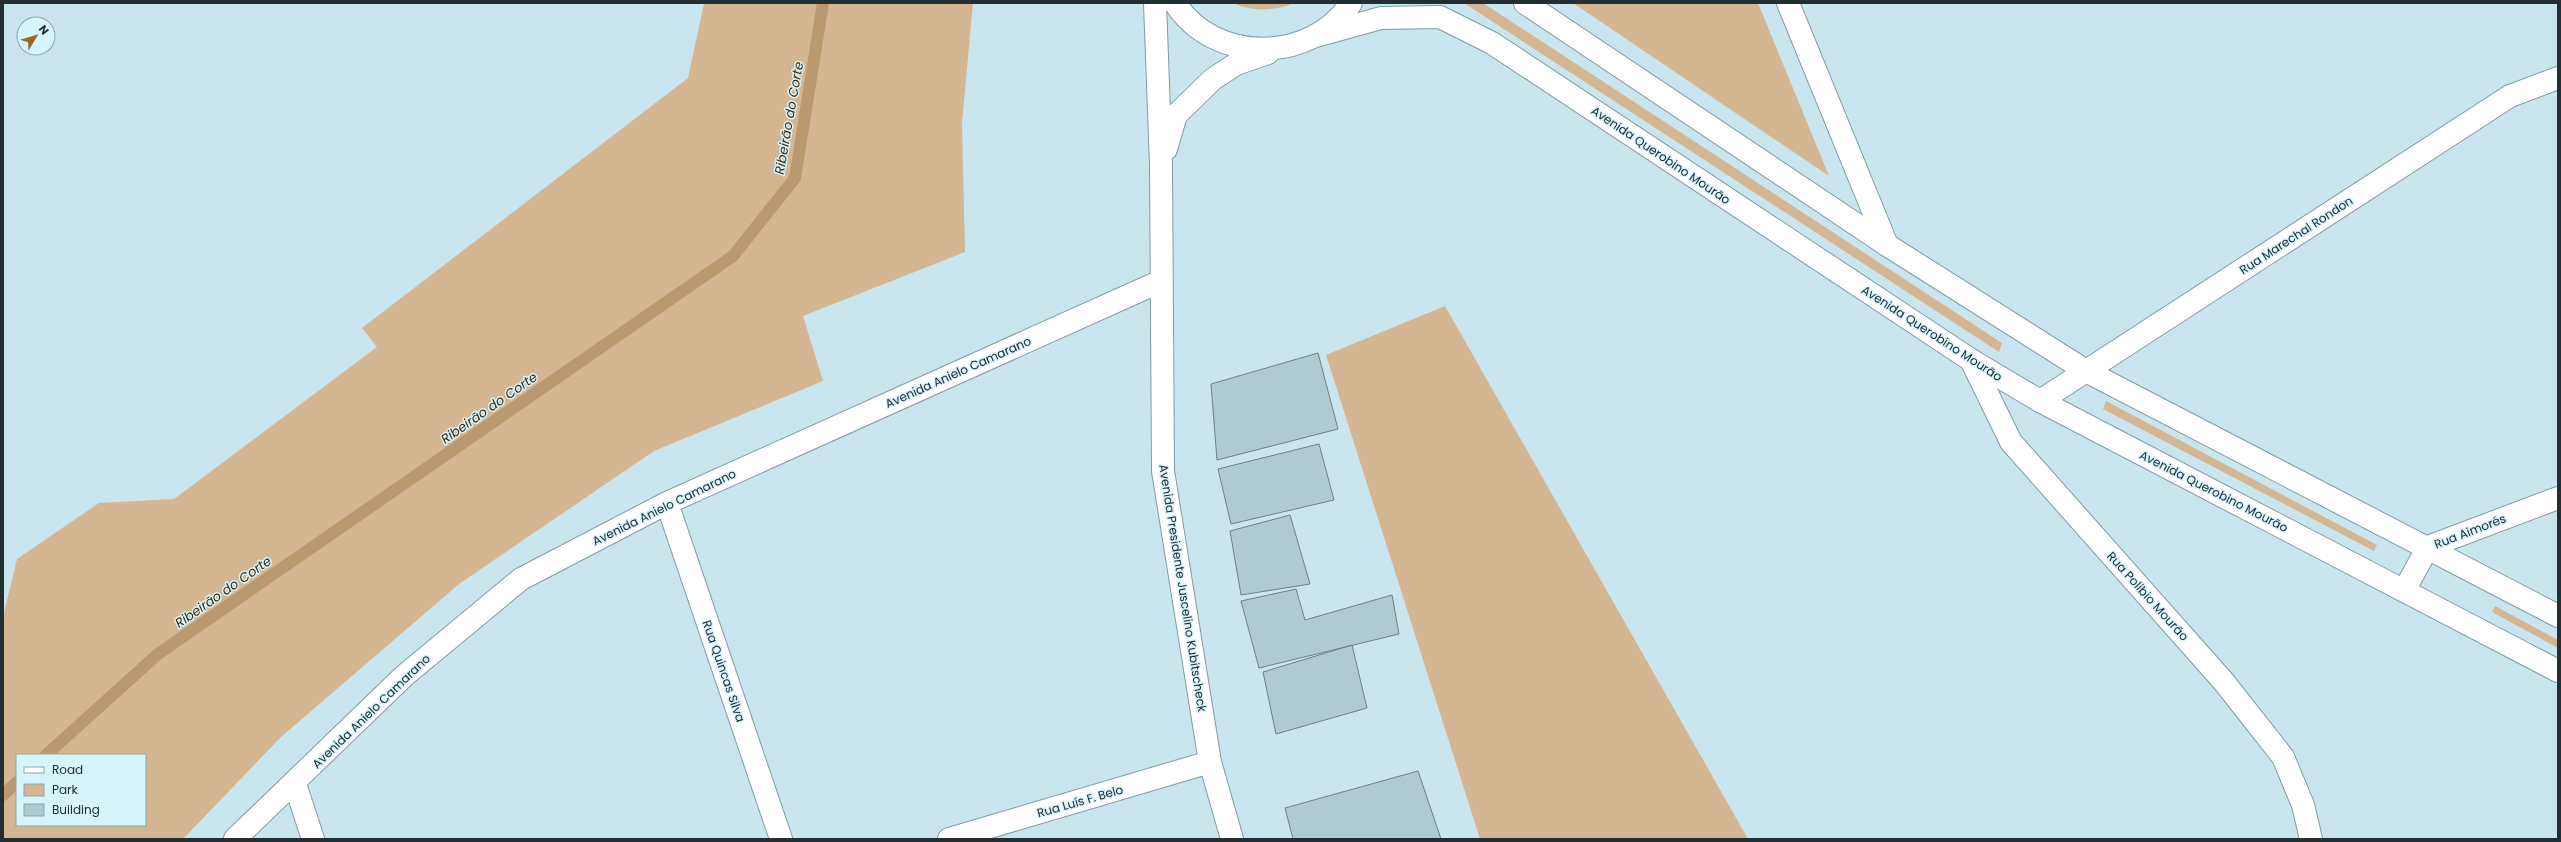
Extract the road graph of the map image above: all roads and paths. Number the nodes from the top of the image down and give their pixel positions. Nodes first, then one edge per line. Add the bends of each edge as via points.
1 (1155, 3) edge
2 (1175, 3) edge
3 (1351, 3) edge
4 (1525, 3) edge
5 (1788, 3) edge
6 (1316, 36) junction
7 (1283, 48) junction
8 (2558, 78) edge
9 (1161, 165) junction
10 (1887, 246) junction
11 (1161, 281) junction
12 (1971, 360) junction
13 (2086, 371) junction
14 (2040, 401) junction
15 (2558, 498) edge
16 (667, 503) junction
17 (2428, 547) junction
18 (2405, 589) junction
19 (2558, 616) edge
20 (2558, 671) edge
21 (1210, 762) junction
22 (295, 784) junction
23 (235, 839) edge
24 (313, 839) edge
25 (781, 839) edge
26 (949, 839) edge
27 (1232, 839) edge
28 (2311, 839) edge

1 - 9 main road, Avenida Presidente Juscelino Kubitscheck
2 - 7 main road via 1183,15 1213,38 1249,49
3 - 6 main road via 1343,15
4 - 10 main road
5 - 10 main road
6 - 7 main road, Avenida Presidente Juscelino Kubitscheck
6 - 12 main road, Avenida Querobino Mourão via 1382,18 1440,17 1492,43
7 - 9 main road, Avenida Presidente Juscelino Kubitscheck via 1236,64 1204,88 1176,115
8 - 13 main road, Rua Marechal Rondon via 2510,96
9 - 11 main road, Avenida Presidente Juscelino Kubitscheck
10 - 13 main road
11 - 16 main road, Avenida Anielo Camarano
11 - 21 main road, Avenida Presidente Juscelino Kubitscheck via 1163,471
12 - 14 main road, Avenida Querobino Mourão
12 - 28 main road, Rua Polibio Mourão via 2011,442 2224,682 2284,757 2303,806
13 - 14 main road, Rua Marechal Rondon
13 - 17 main road
14 - 18 main road, Avenida Querobino Mourão
15 - 17 main road, Rua Aimorés
16 - 22 main road, Avenida Anielo Camarano via 520,579 404,676
16 - 25 main road, Rua Quincas Silva
17 - 18 main road, Rua Aimorés
17 - 19 main road
18 - 20 main road, Avenida Querobino Mourão
21 - 26 main road, Rua Luís F. Belo
21 - 27 main road, Avenida Presidente Juscelino Kubitscheck
22 - 23 main road, Avenida Anielo Camarano
22 - 24 main road

